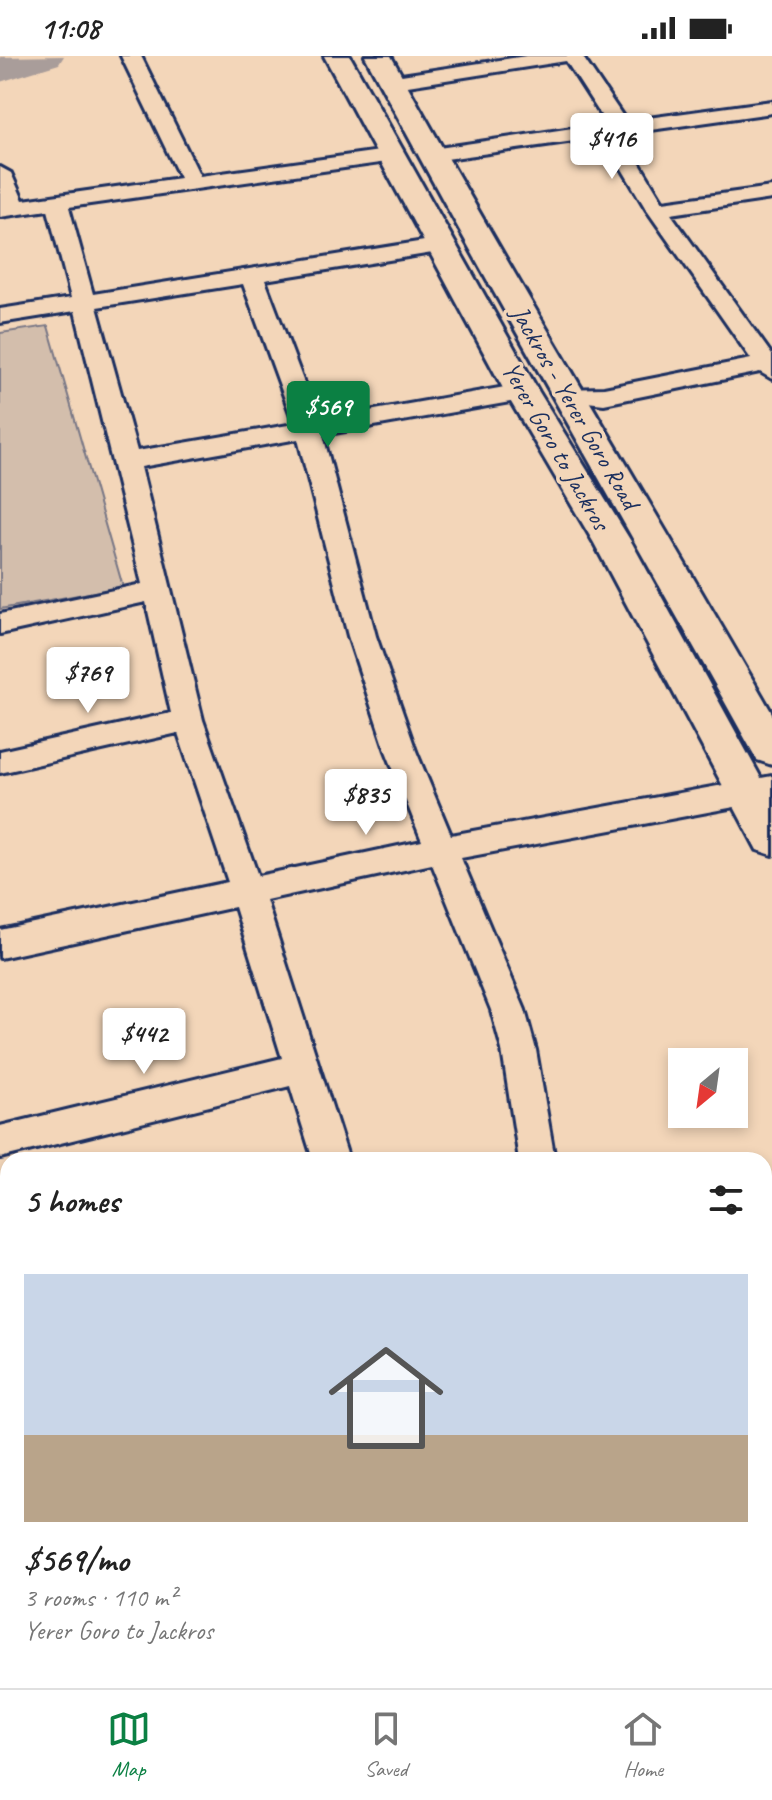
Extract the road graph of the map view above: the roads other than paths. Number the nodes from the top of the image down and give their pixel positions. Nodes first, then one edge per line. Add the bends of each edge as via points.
1 (131, 56) edge
2 (337, 56) edge
3 (419, 56) edge
4 (564, 56) edge
5 (572, 56) edge
6 (385, 67) edge
7 (432, 75) junction
8 (772, 107) edge
9 (614, 128) junction
10 (394, 155) junction
11 (432, 155) junction
12 (0, 173) edge
13 (192, 181) junction
14 (772, 193) edge
15 (57, 203) junction
16 (8, 209) edge
17 (657, 209) junction
18 (443, 245) junction
19 (251, 275) junction
20 (85, 304) junction
21 (0, 316) edge
22 (770, 365) edge
23 (522, 392) junction
24 (571, 394) junction
25 (308, 427) junction
26 (127, 461) junction
27 (155, 591) junction
28 (0, 624) edge
29 (188, 720) junction
30 (772, 749) edge
31 (0, 762) edge
32 (759, 790) edge
33 (772, 838) edge
34 (444, 849) junction
35 (247, 892) junction
36 (0, 944) edge
37 (303, 1068) junction
38 (0, 1142) edge
39 (329, 1152) edge
40 (536, 1152) edge

1 - 13 street
2 - 10 main road, Yerer Goro to Jackros
3 - 7 street
4 - 7 street
5 - 9 street
6 - 7 street
6 - 11 main road, Jackros - Yerer Goro Road
8 - 9 street
9 - 11 street
9 - 17 street
10 - 13 street
10 - 18 main road, Yerer Goro to Jackros
11 - 24 main road, Jackros - Yerer Goro Road via 490,263
12 - 16 street
13 - 15 street
14 - 17 street
15 - 16 street
15 - 20 street
17 - 22 street
18 - 19 street
18 - 23 main road, Yerer Goro to Jackros
19 - 20 street
19 - 25 street
20 - 21 street
20 - 26 street
22 - 24 street via 604,396
23 - 25 street
23 - 32 main road, Yerer Goro to Jackros
24 - 30 main road, Jackros - Yerer Goro Road
25 - 26 street
25 - 34 street via 362,636 401,751
26 - 27 street
27 - 28 street
27 - 29 street
29 - 31 street
29 - 35 street
32 - 33 main road, Yerer Goro to Jackros
32 - 34 street
34 - 35 street
34 - 40 street via 508,1010
35 - 36 street
35 - 37 street
37 - 38 street
37 - 39 street

